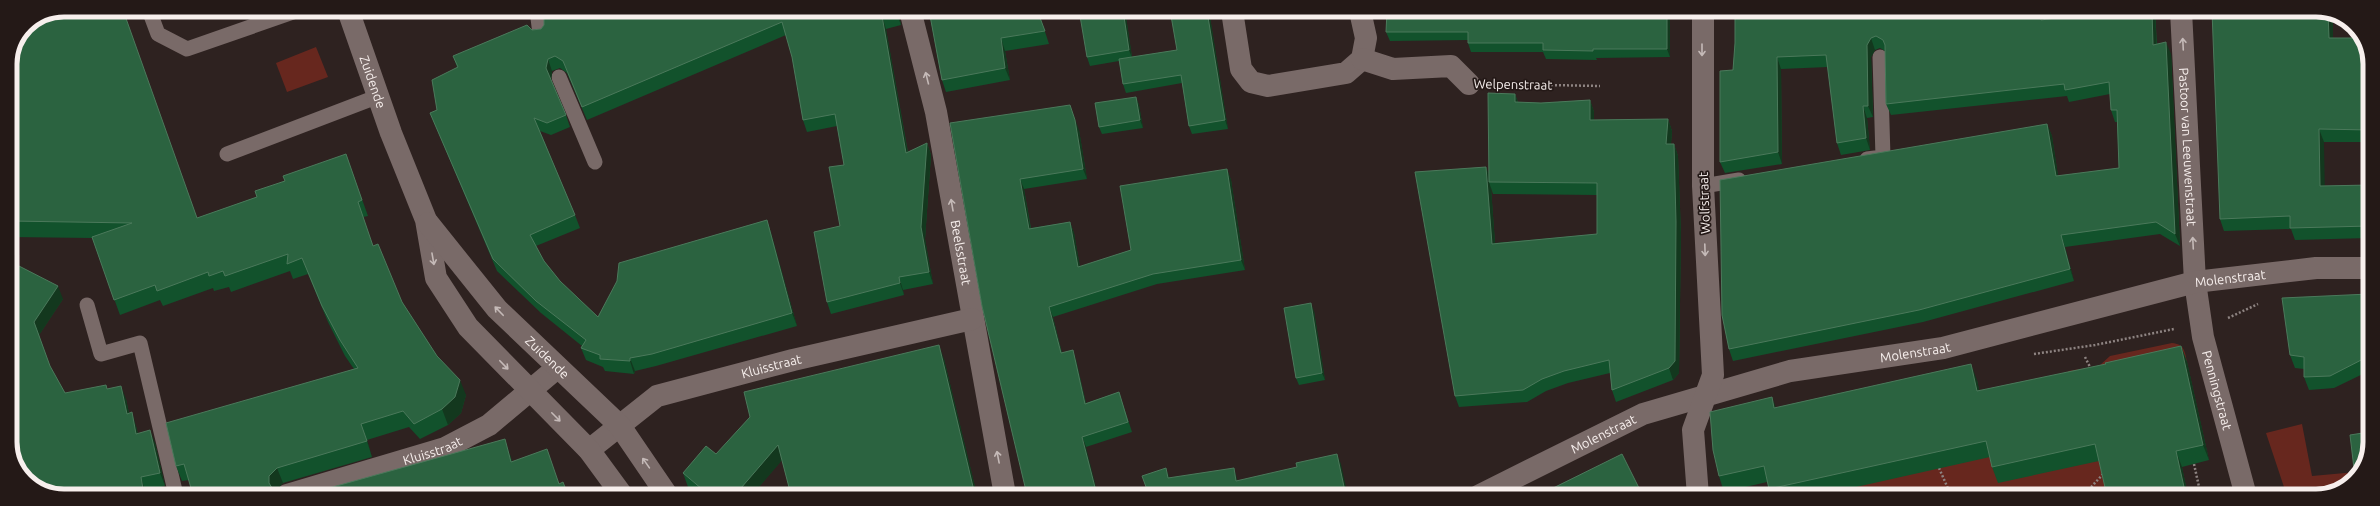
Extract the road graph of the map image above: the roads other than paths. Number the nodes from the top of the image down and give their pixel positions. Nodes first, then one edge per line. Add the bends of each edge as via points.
1 (152, 17) edge
2 (279, 17) edge
3 (351, 17) edge
4 (538, 17) edge
5 (912, 17) edge
6 (1233, 17) edge
7 (1361, 17) edge
8 (1702, 17) edge
9 (2181, 17) edge
10 (540, 34) edge
11 (1880, 58) dead end
12 (1362, 59) junction
13 (559, 77) edge
14 (1469, 84) road end
15 (379, 96) junction
16 (227, 154) dead end
17 (595, 162) dead end
18 (1852, 162) edge
19 (1750, 179) edge
20 (1703, 186) junction
21 (426, 220) junction
22 (2363, 268) edge
23 (2195, 282) junction
24 (87, 305) dead end
25 (972, 319) junction
26 (557, 368) junction
27 (528, 390) junction
28 (1706, 395) junction
29 (620, 426) junction
30 (589, 450) junction
31 (175, 489) edge
32 (307, 489) edge
33 (618, 489) edge
34 (663, 489) edge
35 (1004, 489) edge
36 (1492, 489) edge
37 (1697, 489) edge
38 (2244, 489) edge

1 - 2 lane via 158,34 187,49
3 - 15 street, Zuidende
4 - 10 lane
25 -> 5 street, Beelsstraat via 936,112
6 - 12 street via 1241,69 1251,82 1268,86 1346,73
7 - 12 street via 1366,38
8 -> 20 street, Wolfstraat
23 -> 9 street, Pastoor van Leeuwenstraat
11 - 18 lane via 1883,156
12 - 14 street, Welpenstraat via 1393,69 1451,66
13 - 17 lane
15 - 16 lane
15 - 21 street, Zuidende
19 - 20 lane
20 -> 28 street, Wolfstraat via 1713,375
26 -> 21 street, Zuidende via 497,309
21 -> 27 street, Zuidende via 436,278 468,327
22 - 23 street, Molenstraat via 2316,268
23 - 28 street, Molenstraat via 1943,348 1790,371
23 - 38 street, Penningstraat via 2201,326
24 - 31 lane via 101,354 140,343
25 - 29 street, Kluisstraat via 793,360 658,396
35 -> 25 street, Beelsstraat
26 - 27 street, Kluisstraat
26 - 29 street, Zuidende
27 -> 30 street, Zuidende
27 - 32 street, Kluisstraat via 489,425 445,448
28 - 36 street, Molenstraat via 1642,414
28 - 37 street, Wolfstraat via 1693,430
29 - 30 street, Kluisstraat
34 -> 29 street, Zuidende
30 - 33 street, Zuidende

